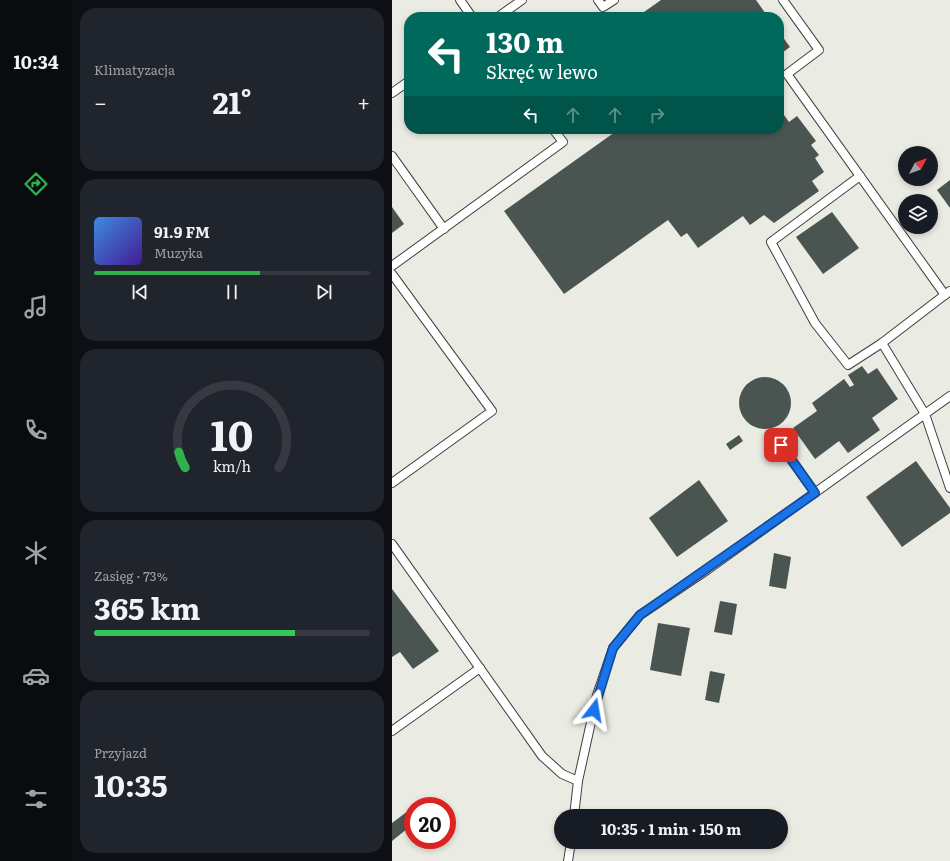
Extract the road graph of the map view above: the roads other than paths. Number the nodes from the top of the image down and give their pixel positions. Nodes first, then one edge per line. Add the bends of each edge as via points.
1 (460, 0) edge
2 (522, 0) edge
3 (598, 0) edge
4 (614, 0) edge
5 (783, 0) edge
6 (468, 12) edge
7 (505, 12) edge
8 (404, 85) edge
9 (392, 93) edge
10 (556, 134) edge
11 (392, 156) edge
12 (860, 176) junction
13 (444, 229) junction
14 (392, 266) edge
15 (392, 274) edge
16 (948, 293) edge
17 (882, 342) junction
18 (950, 396) edge
19 (925, 414) junction
20 (781, 445) dead end
21 (392, 483) edge
22 (950, 488) edge
23 (815, 493) junction
24 (392, 544) edge
25 (480, 668) junction
26 (392, 731) edge
27 (578, 781) junction
28 (575, 809) edge
29 (570, 849) edge
30 (568, 861) edge

1 - 6 lane
2 - 7 lane
3 - 4 lane via 603,7
5 - 12 lane via 819,50 787,74
8 - 9 lane
10 - 13 lane via 562,142
11 - 13 lane
12 - 16 lane
12 - 17 lane via 771,242 815,323 848,366
13 - 14 lane
15 - 21 lane via 492,411
16 - 17 lane
17 - 19 lane
18 - 19 lane
19 - 22 lane
19 - 23 lane
20 - 23 lane
23 - 27 lane via 640,615 613,648 597,695
24 - 25 lane
25 - 26 lane
25 - 27 lane via 542,756 562,774
27 - 28 lane
29 - 30 lane

